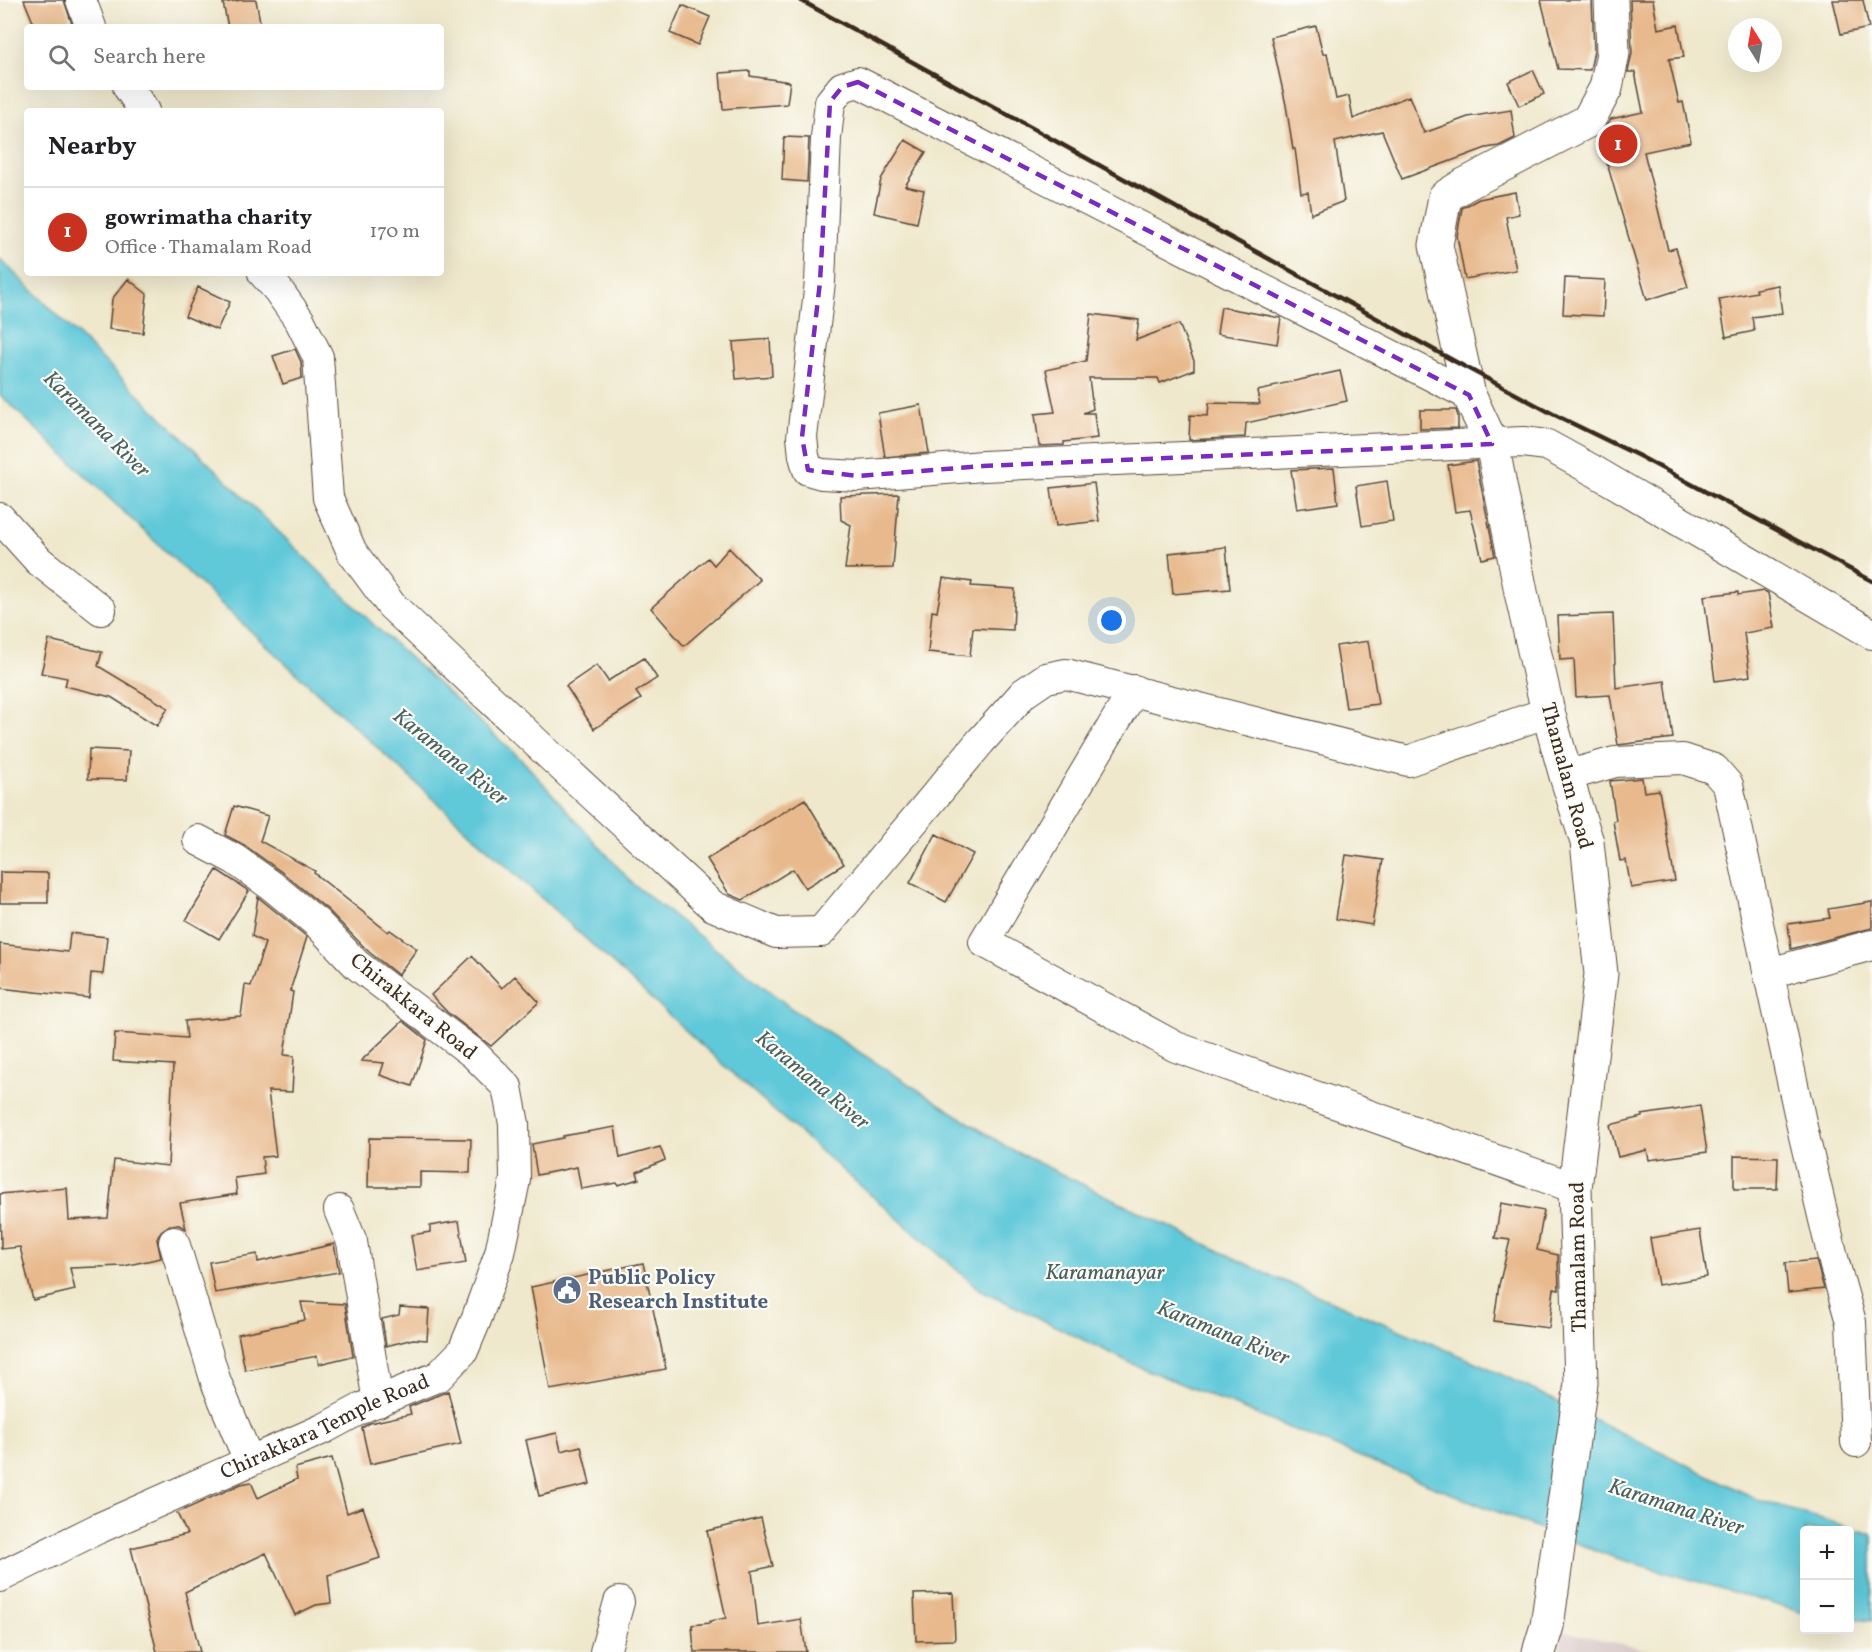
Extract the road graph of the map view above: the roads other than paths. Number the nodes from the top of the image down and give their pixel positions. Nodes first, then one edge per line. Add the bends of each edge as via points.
1 (81, 0) edge
2 (1611, 0) edge
3 (90, 24) edge
4 (130, 90) edge
5 (142, 108) edge
6 (265, 276) edge
7 (1469, 395) junction
8 (1492, 444) junction
9 (0, 518) edge
10 (101, 610) dead end
11 (1872, 634) edge
12 (1134, 690) junction
13 (1548, 712) junction
14 (1566, 776) junction
15 (198, 840) dead end
16 (1872, 945) edge
17 (1769, 973) junction
18 (514, 1124) joint
19 (1575, 1188) junction
20 (339, 1210) dead end
21 (174, 1242) dead end
22 (378, 1402) junction
23 (1856, 1442) dead end
24 (249, 1461) junction
25 (0, 1577) edge
26 (619, 1602) dead end
27 (1543, 1639) edge
28 (605, 1652) edge

1 - 3 street
2 - 7 street, Thamalam Road via 1613,53 1606,88 1588,122 1445,197 1436,245
4 - 5 street
6 - 12 street via 300,321 318,357 328,498 352,552 391,604 714,906 776,933 821,932 1024,693 1046,678 1066,674
7 - 8 street, Thamalam Road
7 - 8 street via 858,82 842,87 830,102 820,282 802,437 808,470 858,476 995,465
8 - 11 street via 1547,445
8 - 13 street, Thamalam Road
9 - 10 street via 39,561
12 - 13 street via 1408,761
12 - 19 street via 984,942 1176,1047
13 - 14 street, Thamalam Road
14 - 17 street via 1615,762 1683,759 1714,769 1728,785
14 - 19 street, Thamalam Road via 1587,842 1601,974
15 - 18 street, Chirakkara Road via 272,886 317,923 357,965 474,1054 507,1087
16 - 17 street
17 - 23 street via 1804,1136 1851,1322
18 - 22 street, Chirakkara Temple Road via 515,1180 500,1253 463,1352 439,1376
19 - 27 street, Thamalam Road via 1581,1383
20 - 22 street via 352,1242
21 - 24 street via 216,1382
22 - 24 street, Chirakkara Temple Road
24 - 25 street, Chirakkara Temple Road
26 - 28 street

